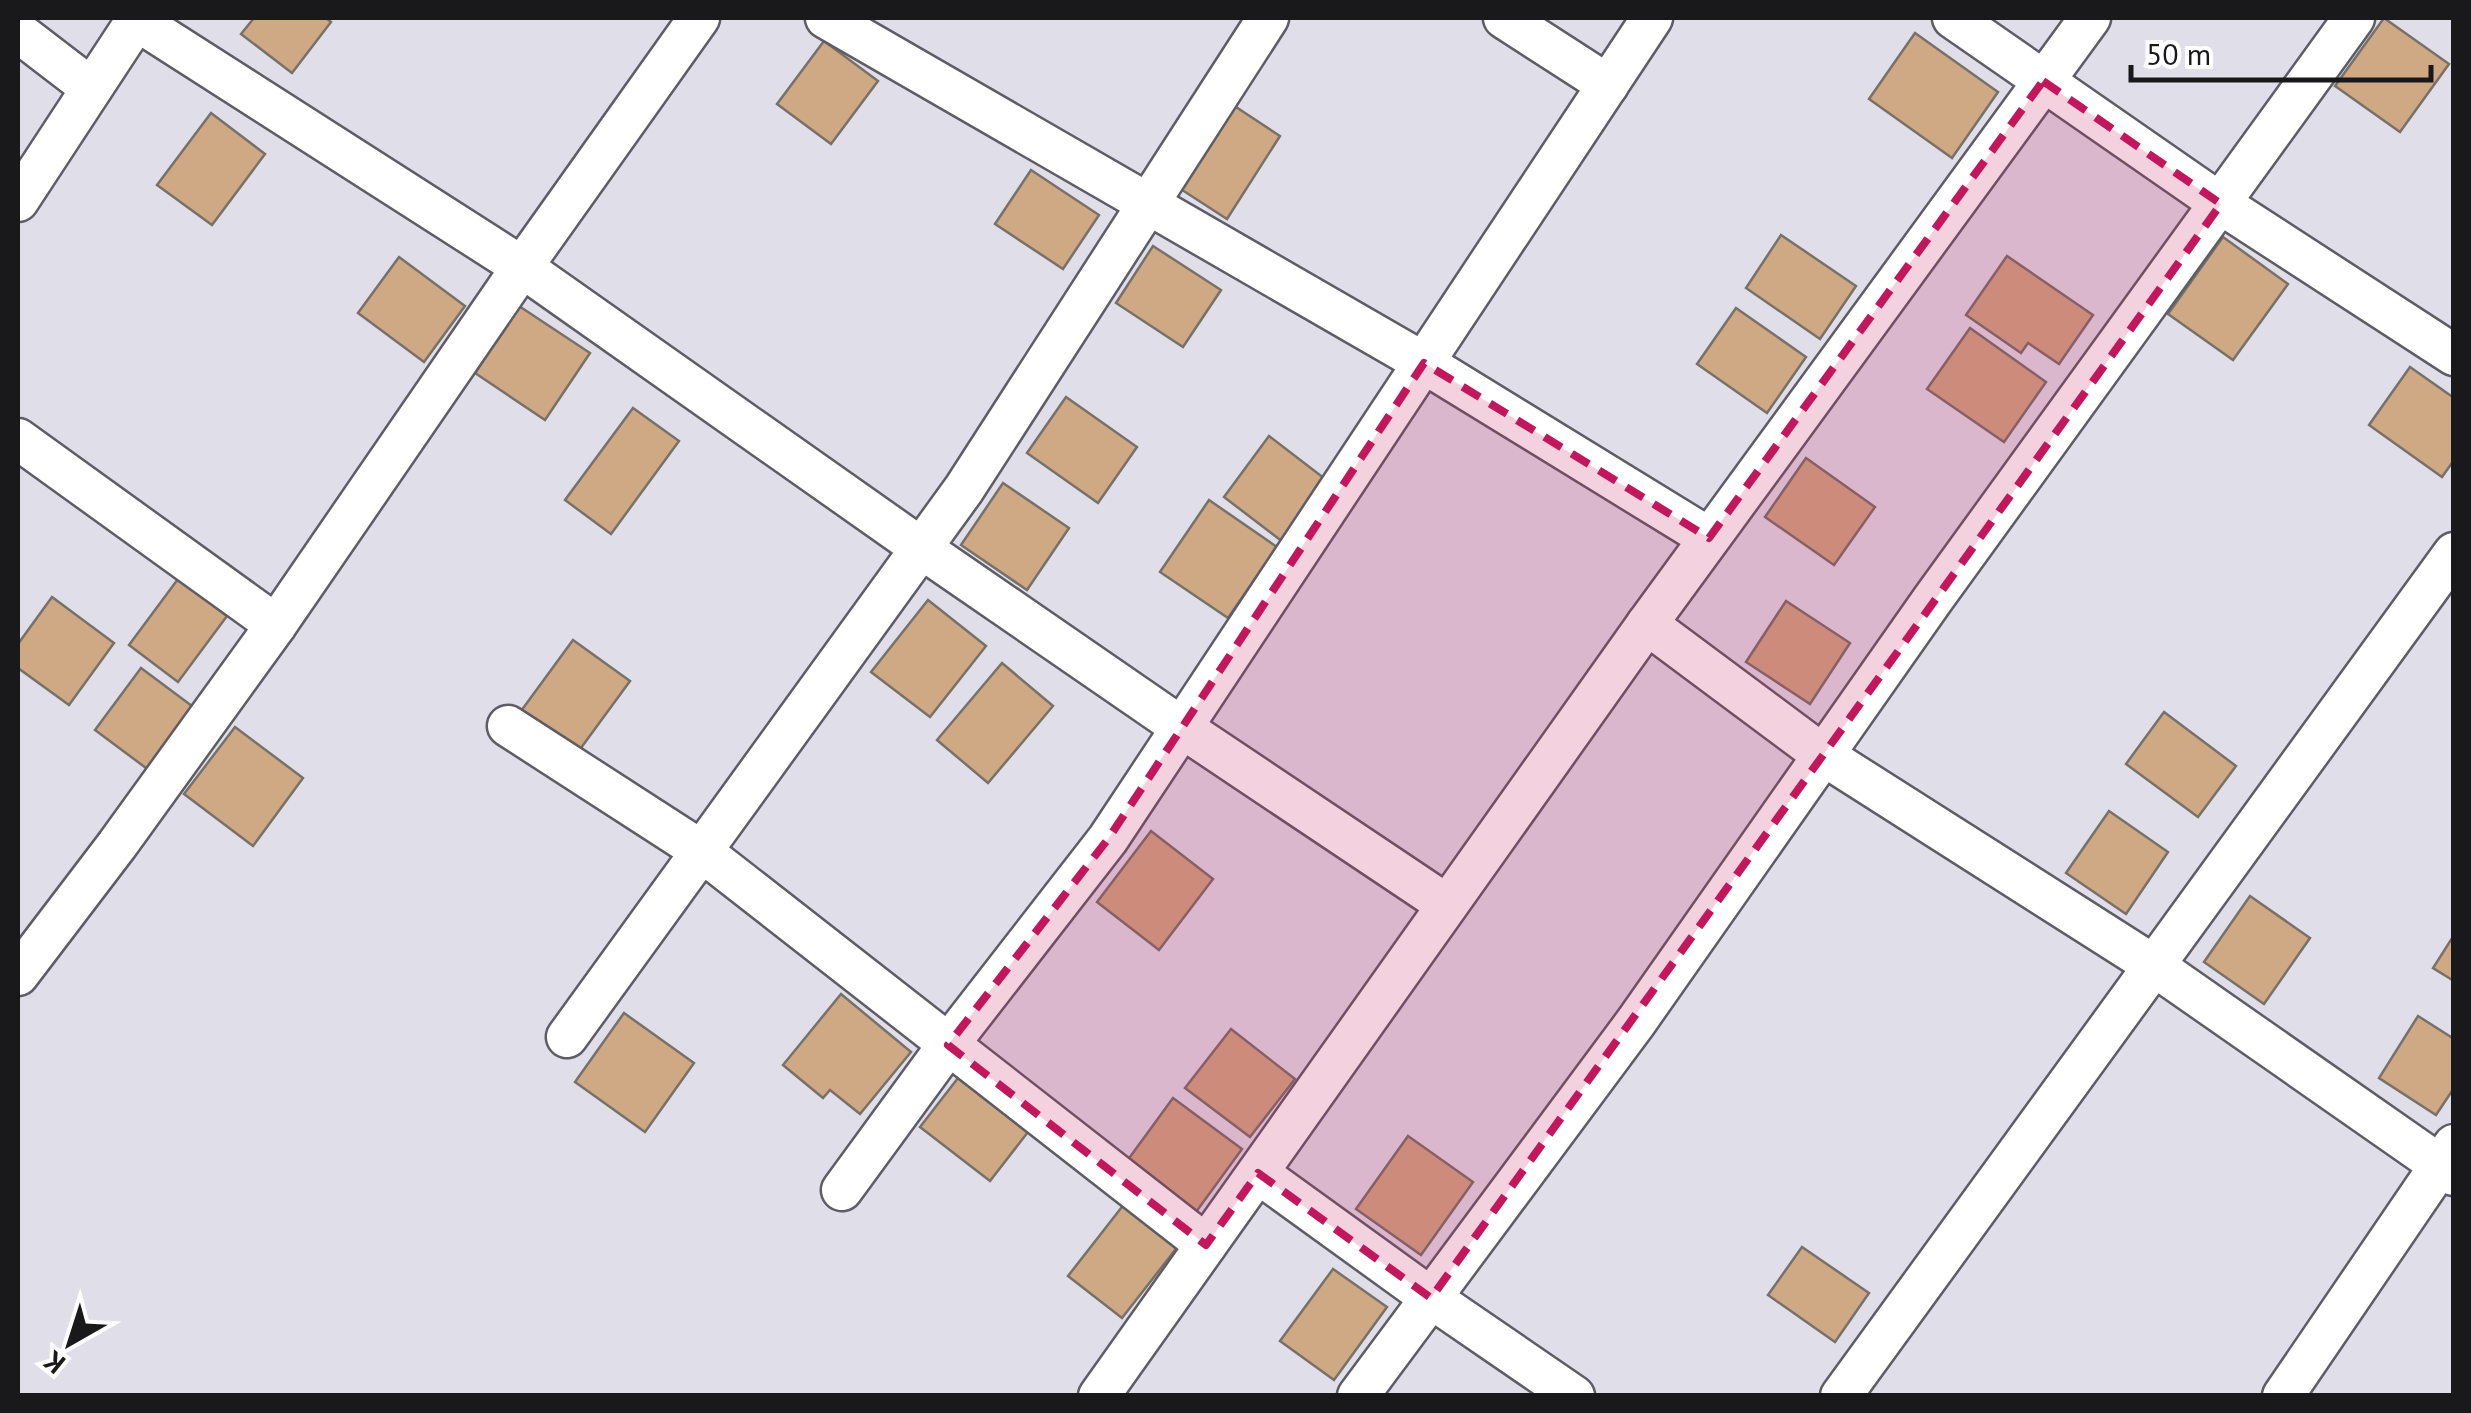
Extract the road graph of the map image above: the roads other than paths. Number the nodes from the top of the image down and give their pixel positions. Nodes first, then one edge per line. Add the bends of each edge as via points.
1 (698, 18) edge
2 (826, 18) edge
3 (1268, 18) edge
4 (1504, 18) edge
5 (1652, 18) edge
6 (1953, 18) edge
7 (2090, 18) edge
8 (2354, 18) edge
9 (137, 19) edge
10 (18, 32) edge
11 (2044, 81) junction
12 (1608, 85) junction
13 (91, 88) junction
14 (18, 201) edge
15 (1148, 204) junction
16 (2221, 204) junction
17 (522, 267) junction
18 (2454, 355) edge
19 (1424, 364) junction
20 (18, 439) edge
21 (1709, 538) junction
22 (922, 548) junction
23 (2454, 552) edge
24 (1647, 624) junction
25 (276, 625) junction
26 (508, 726) dead end
27 (1181, 727) junction
28 (1823, 755) junction
29 (700, 850) junction
30 (1447, 905) junction
31 (2153, 965) junction
32 (18, 975) edge
33 (567, 1036) dead end
34 (948, 1045) junction
35 (2449, 1162) edge
36 (1258, 1173) junction
37 (842, 1190) dead end
38 (1206, 1245) junction
39 (1431, 1298) junction
40 (1099, 1396) edge
41 (1358, 1396) edge
42 (1574, 1396) edge
43 (1841, 1396) edge
44 (2283, 1396) edge

1 - 17 street
2 - 15 street
3 - 15 street
4 - 12 street
5 - 12 street
6 - 11 street
7 - 11 street
8 - 16 street
9 - 13 street
9 - 17 street
10 - 13 street
11 - 16 street
11 - 21 street
12 - 19 street
13 - 14 street
15 - 19 street
15 - 22 street
16 - 18 street
16 - 28 street
17 - 22 street
17 - 25 street
19 - 21 street
19 - 27 street
20 - 25 street
21 - 24 street
22 - 27 street
22 - 29 street
23 - 31 street
24 - 28 street
24 - 30 street
25 - 32 street
26 - 29 street
27 - 30 street
27 - 34 street via 1108,839
28 - 31 street
28 - 39 street
29 - 33 street
29 - 34 street
30 - 36 street
31 - 35 street
31 - 43 street
34 - 37 street
34 - 38 street
35 - 44 street
36 - 38 street
36 - 39 street
38 - 40 street
39 - 41 street
39 - 42 street

